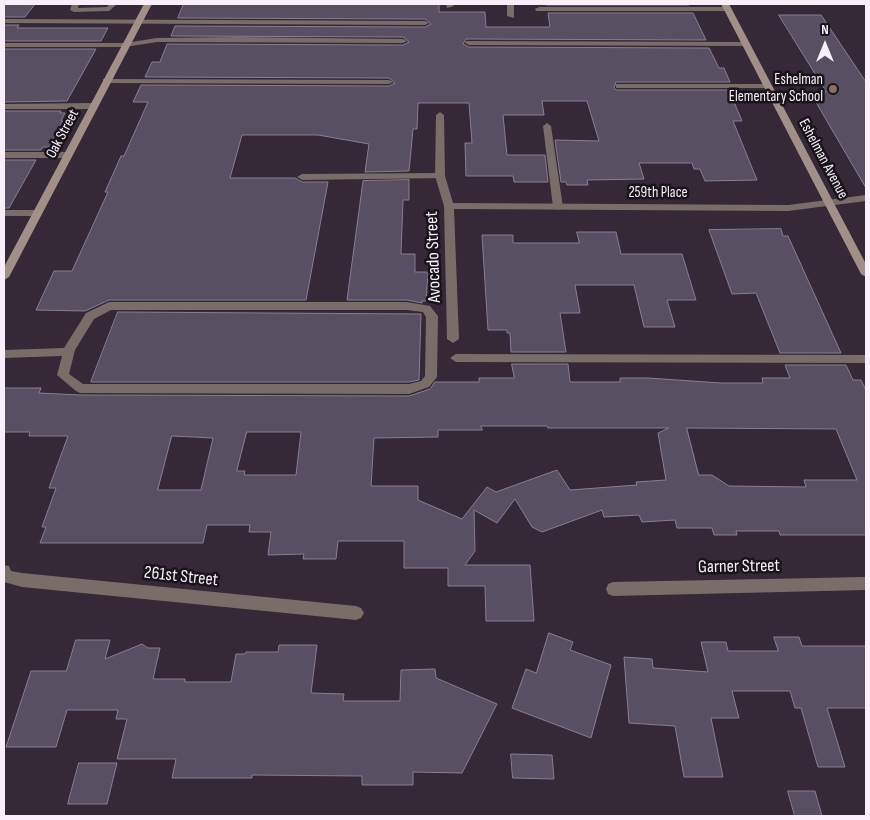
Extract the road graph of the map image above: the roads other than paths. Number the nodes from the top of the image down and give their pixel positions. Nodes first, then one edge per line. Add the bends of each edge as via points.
1 (76, 4) edge
2 (113, 4) edge
3 (148, 4) edge
4 (510, 4) edge
5 (726, 6) edge
6 (539, 9) dead end
7 (511, 16) dead end
8 (4, 21) edge
9 (137, 22) junction
10 (426, 23) dead end
11 (403, 41) dead end
12 (469, 43) dead end
13 (746, 44) junction
14 (4, 45) edge
15 (125, 45) junction
16 (106, 81) junction
17 (389, 82) dead end
18 (619, 86) dead end
19 (768, 86) junction
20 (4, 106) edge
21 (93, 106) junction
22 (440, 115) dead end
23 (547, 126) dead end
24 (4, 155) edge
25 (68, 155) junction
26 (440, 176) junction
27 (302, 177) dead end
28 (866, 198) edge
29 (830, 201) junction
30 (449, 206) junction
31 (558, 207) junction
32 (4, 213) edge
33 (37, 213) junction
34 (866, 274) edge
35 (4, 277) edge
36 (453, 339) dead end
37 (69, 352) junction
38 (4, 354) edge
39 (456, 358) dead end
40 (866, 359) edge
41 (4, 572) edge
42 (866, 583) edge
43 (613, 589) dead end
44 (356, 613) dead end

1 - 2 street via 74,10 109,9
3 - 9 street, Oak Street
4 - 7 street
5 - 6 street
5 - 13 street, Eshelman Avenue
8 - 9 street
9 - 10 street
9 - 15 street, Oak Street
11 - 15 street via 157,40
12 - 13 street
13 - 19 street, Eshelman Avenue
14 - 15 street
15 - 16 street, Oak Street
16 - 17 street
16 - 21 street, Oak Street
18 - 19 street
19 - 29 street, Eshelman Avenue
20 - 21 street
21 - 25 street, Oak Street
22 - 26 street, Avocado Street
23 - 31 street
24 - 25 street
25 - 33 street, Oak Street
26 - 27 street
26 - 30 street, Avocado Street
28 - 29 street, 259th Place
29 - 31 street, 259th Place via 788,208
29 - 34 street, Eshelman Avenue
30 - 31 street, 259th Place
30 - 36 street, Avocado Street
32 - 33 street
33 - 35 street, Oak Street
37 - 37 street via 63,375 80,388 409,389 425,384 431,377 432,316 426,309 407,306 110,306 90,316
37 - 38 street
39 - 40 street
41 - 44 street, 261st Street via 6,576 22,580
42 - 43 street, Garner Street

